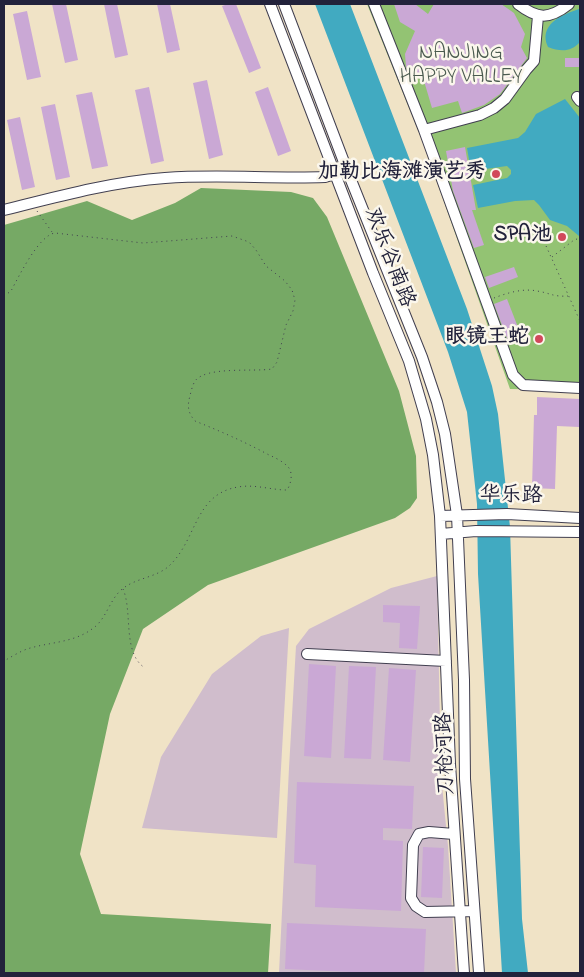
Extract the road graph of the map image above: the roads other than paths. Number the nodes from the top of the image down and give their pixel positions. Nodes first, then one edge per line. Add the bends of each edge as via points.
1 (270, 4) edge
2 (284, 4) edge
3 (374, 4) edge
4 (518, 4) edge
5 (569, 4) edge
6 (538, 16) junction
7 (320, 96) junction
8 (307, 100) junction
9 (424, 130) junction
10 (347, 170) junction
11 (336, 174) junction
12 (4, 210) edge
13 (580, 388) edge
14 (457, 515) junction
15 (440, 516) junction
16 (580, 518) edge
17 (580, 532) edge
18 (458, 533) junction
19 (441, 534) junction
20 (461, 600) junction
21 (444, 601) junction
22 (307, 654) dead end
23 (446, 661) junction
24 (454, 834) junction
25 (474, 911) junction
26 (459, 912) junction
27 (464, 973) edge
28 (479, 973) edge

1 - 8 street, 欢乐谷南路
2 - 7 street, 欢乐谷南路
3 - 9 street
4 - 6 street
5 - 6 street
6 - 9 street via 534,61 505,99 480,115
7 - 8 street via 317,106 312,106
7 - 10 street, 欢乐谷南路
8 - 11 street, 欢乐谷南路
9 - 13 street via 513,375 522,385
10 - 11 street
10 - 14 street, 欢乐谷南路 via 437,402 447,444
11 - 12 street via 312,177 198,176 135,181
11 - 15 street, 欢乐谷南路 via 409,361 426,419
14 - 15 street, 华乐路
14 - 16 street, 华乐路
14 - 18 street, 欢乐谷南路
15 - 19 street, 欢乐谷南路
17 - 18 street, 华乐路
18 - 19 street, 华乐路
18 - 20 street, 刀枪河路
19 - 21 street, 刀枪河路
20 - 21 street via 452,594
20 - 25 street, 刀枪河路 via 465,779
21 - 23 street, 刀枪河路
22 - 23 street
23 - 24 street, 刀枪河路
24 - 26 street, 刀枪河路
24 - 26 street via 419,834 413,845 411,898 425,912
25 - 26 street
25 - 28 street, 刀枪河路
26 - 27 street, 刀枪河路

